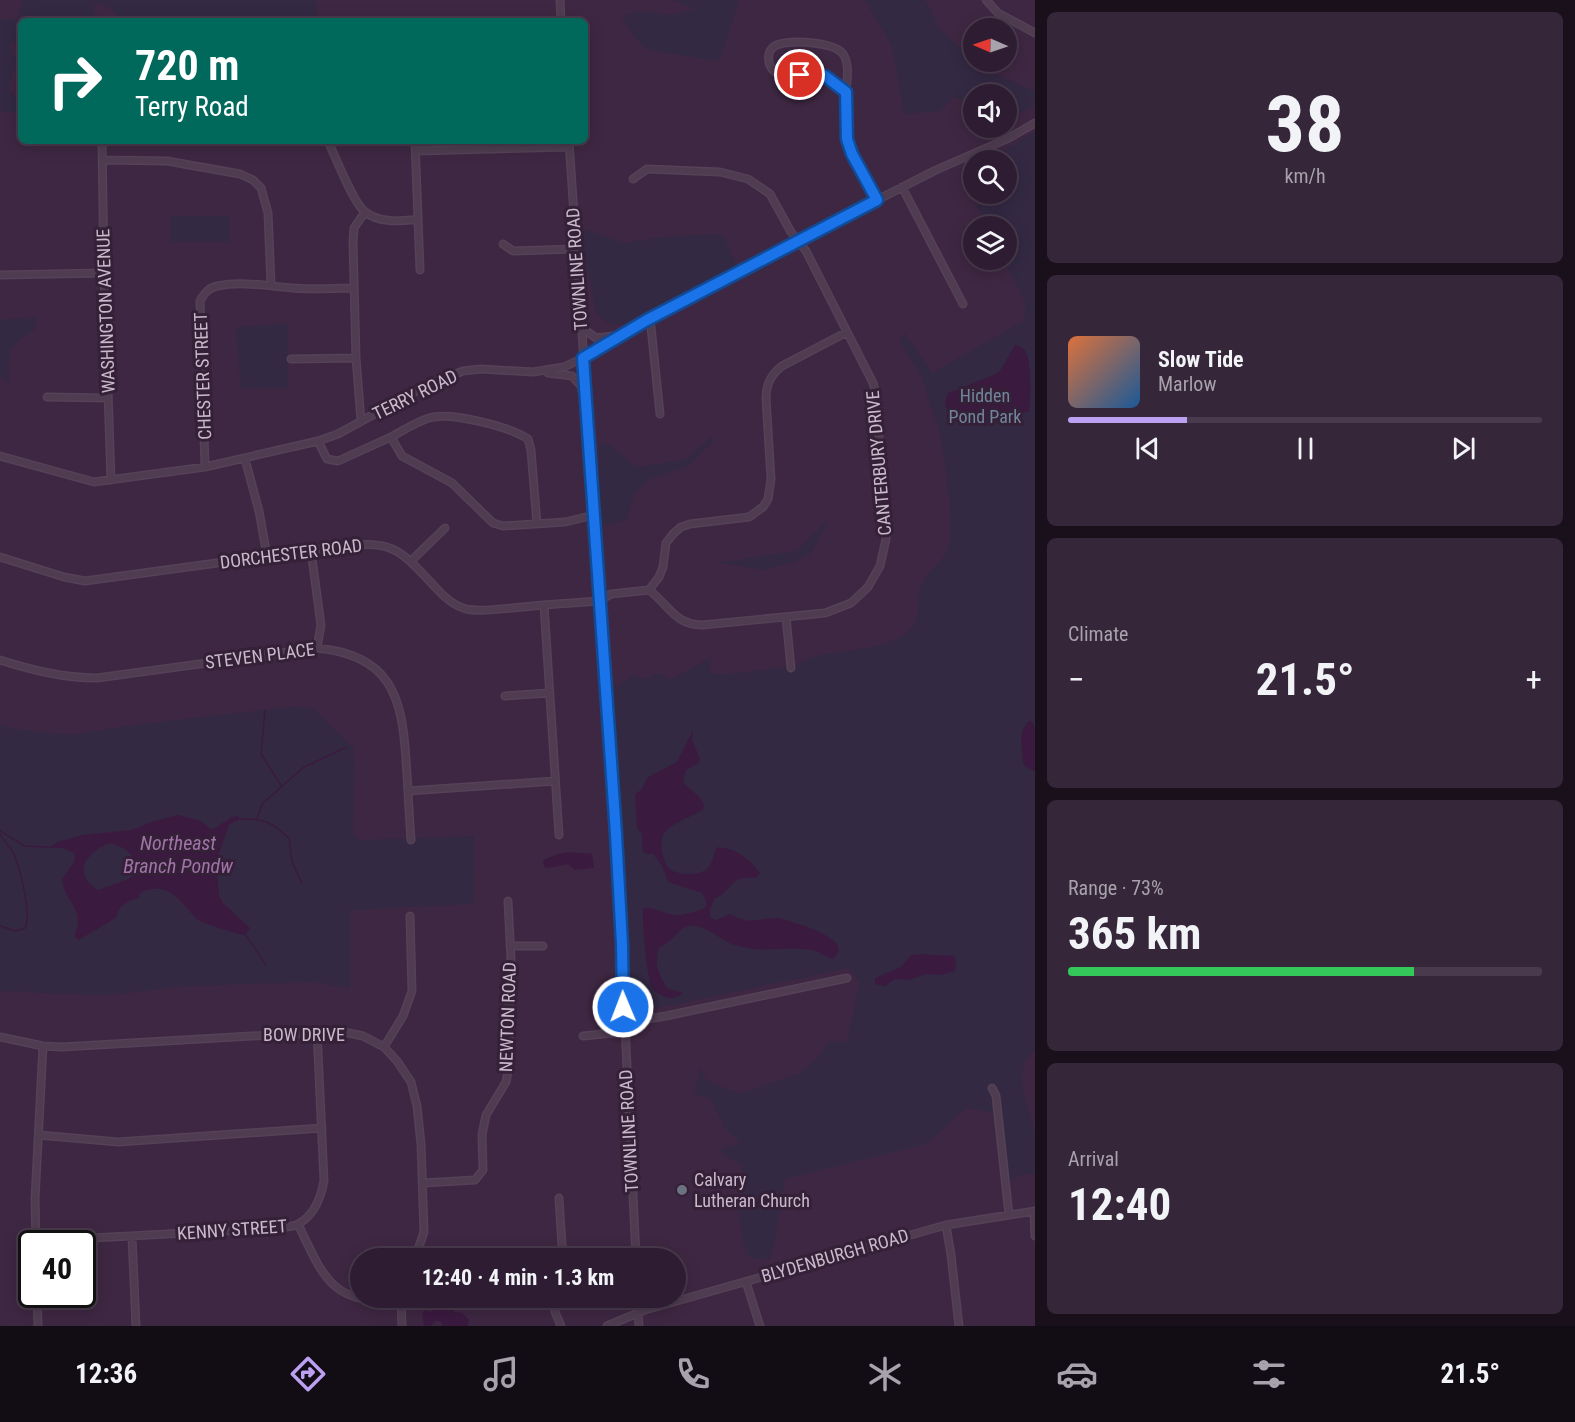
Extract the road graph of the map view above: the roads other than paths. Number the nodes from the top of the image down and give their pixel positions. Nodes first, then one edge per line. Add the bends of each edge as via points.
1 (560, 0) edge
2 (986, 0) edge
3 (561, 18) edge
4 (1035, 33) edge
5 (846, 92) junction
6 (1035, 123) edge
7 (102, 144) edge
8 (329, 144) edge
9 (416, 144) edge
10 (482, 144) edge
11 (569, 144) edge
12 (483, 149) junction
13 (416, 151) junction
14 (103, 160) junction
15 (633, 179) dead end
16 (902, 187) junction
17 (877, 200) junction
18 (365, 212) junction
19 (418, 219) junction
20 (798, 241) junction
21 (503, 244) dead end
22 (575, 249) junction
23 (420, 270) dead end
24 (104, 273) junction
25 (0, 275) edge
26 (271, 285) junction
27 (354, 288) junction
28 (963, 304) dead end
29 (580, 316) junction
30 (647, 320) junction
31 (630, 330) junction
32 (847, 332) junction
33 (356, 358) junction
34 (583, 358) junction
35 (291, 359) dead end
36 (532, 372) junction
37 (47, 397) dead end
38 (108, 398) junction
39 (660, 414) dead end
40 (587, 420) junction
41 (361, 421) junction
42 (392, 437) junction
43 (318, 441) junction
44 (0, 456) edge
45 (245, 459) junction
46 (205, 467) junction
47 (111, 480) junction
48 (594, 515) junction
49 (537, 524) junction
50 (446, 528) dead end
51 (311, 551) junction
52 (267, 556) junction
53 (0, 558) edge
54 (411, 561) junction
55 (649, 590) junction
56 (599, 601) junction
57 (544, 605) junction
58 (786, 617) junction
59 (317, 648) junction
60 (0, 660) edge
61 (791, 668) dead end
62 (549, 693) junction
63 (505, 696) dead end
64 (555, 781) junction
65 (408, 791) junction
66 (559, 835) dead end
67 (411, 840) dead end
68 (508, 901) dead end
69 (410, 916) dead end
70 (510, 946) junction
71 (543, 946) dead end
72 (848, 978) dead end
73 (623, 1023) junction
74 (316, 1031) junction
75 (624, 1032) junction
76 (583, 1036) dead end
77 (0, 1037) edge
78 (43, 1046) junction
79 (384, 1047) junction
80 (992, 1088) dead end
81 (322, 1128) junction
82 (39, 1135) junction
83 (423, 1183) junction
84 (559, 1198) dead end
85 (1035, 1211) edge
86 (1009, 1215) junction
87 (297, 1224) junction
88 (945, 1225) junction
89 (36, 1230) edge
90 (1035, 1236) edge
91 (132, 1237) junction
92 (96, 1239) edge
93 (419, 1248) edge
94 (561, 1248) edge
95 (635, 1248) edge
96 (746, 1282) junction
97 (350, 1296) edge
98 (37, 1308) edge
99 (401, 1308) edge
100 (555, 1308) edge
101 (638, 1308) edge
102 (638, 1313) junction
103 (38, 1326) edge
104 (136, 1326) edge
105 (402, 1326) edge
106 (561, 1326) edge
107 (607, 1326) edge
108 (639, 1326) edge
109 (760, 1326) edge
110 (959, 1326) edge

1 - 3 street
2 - 4 street via 998,13
5 - 5 street via 846,60 833,46 783,43 771,50 769,65 776,73 825,76
5 - 17 street via 847,139
6 - 16 street, TERRY ROAD
7 - 14 street, WASHINGTON AVENUE
8 - 18 street
9 - 13 street
10 - 12 street
11 - 12 street
11 - 22 street, TOWNLINE ROAD
12 - 13 street
13 - 19 street
14 - 24 street, WASHINGTON AVENUE
14 - 26 street via 167,161 240,174 253,180 261,188 268,213
15 - 20 street, CANTERBURY DRIVE via 647,169 720,172 748,178 770,194
16 - 17 street, TERRY ROAD
16 - 28 street
17 - 20 street, TERRY ROAD
18 - 19 street via 394,221
18 - 27 street via 354,228
19 - 23 street
20 - 30 street, TERRY ROAD
20 - 32 street, CANTERBURY DRIVE
21 - 22 street via 513,251
22 - 29 street, TOWNLINE ROAD
24 - 25 street
24 - 38 street, WASHINGTON AVENUE
26 - 27 street, CHESTER STREET
26 - 46 street, CHESTER STREET via 215,286 200,301
27 - 33 street
29 - 31 street via 585,330 596,338
29 - 34 street, TOWNLINE ROAD
30 - 31 street, TERRY ROAD
30 - 39 street via 651,327
31 - 34 street, TERRY ROAD
32 - 55 street via 782,366 766,388 771,490 763,507 749,517 681,527 666,543 663,567
32 - 58 street, CANTERBURY DRIVE via 876,393 885,508 884,554 868,587 851,603 825,613
33 - 35 street
33 - 41 street
34 - 36 street, TERRY ROAD via 558,369
34 - 40 street, TOWNLINE ROAD
36 - 40 street via 567,374 577,379
36 - 41 street, TERRY ROAD via 463,371
37 - 38 street
38 - 47 street, WASHINGTON AVENUE
40 - 48 street, TOWNLINE ROAD
41 - 43 street, TERRY ROAD
42 - 43 street via 338,461 327,459
42 - 49 street via 402,456 452,483 493,523
42 - 49 street via 430,417 444,416 517,432 528,439 531,450
43 - 45 street, TERRY ROAD
44 - 47 street, TERRY ROAD via 94,482
45 - 46 street, TERRY ROAD
45 - 52 street
46 - 47 street, TERRY ROAD
48 - 49 street
48 - 56 street, TOWNLINE ROAD
50 - 54 street
51 - 52 street, DORCHESTER ROAD
51 - 54 street, DORCHESTER ROAD via 373,543 397,550
51 - 59 street via 321,625
52 - 53 street, DORCHESTER ROAD via 85,580
54 - 57 street, DORCHESTER ROAD via 446,598 465,609
55 - 56 street via 611,594
55 - 58 street, CANTERBURY DRIVE via 672,614 691,624
56 - 57 street, DORCHESTER ROAD
56 - 73 street, TOWNLINE ROAD via 621,922
57 - 62 street
58 - 61 street
59 - 60 street, STEVEN PLACE via 97,678 48,674
59 - 65 street, STEVEN PLACE via 361,658 379,671 394,692 402,717
62 - 63 street
62 - 64 street
64 - 65 street
64 - 66 street
65 - 67 street, STEVEN PLACE
68 - 70 street, NEWTON ROAD
69 - 79 street via 412,991 403,1016
70 - 71 street
70 - 83 street, NEWTON ROAD via 510,1062 506,1082 486,1115 483,1170 475,1180
72 - 73 street
73 - 75 street, TOWNLINE ROAD
74 - 78 street, BOW DRIVE
74 - 79 street, BOW DRIVE via 363,1036
74 - 81 street, KENNY STREET
75 - 76 street
75 - 95 street, TOWNLINE ROAD
77 - 78 street, BOW DRIVE
78 - 82 street
79 - 83 street, BOW DRIVE via 411,1082 417,1106
80 - 86 street
81 - 82 street via 118,1142
81 - 87 street, KENNY STREET via 321,1198
82 - 89 street
83 - 93 street, BOW DRIVE via 424,1232
84 - 94 street
85 - 86 street, BLYDENBURGH ROAD
85 - 90 street
86 - 88 street, BLYDENBURGH ROAD
87 - 91 street, KENNY STREET
87 - 97 street via 326,1279
88 - 96 street, BLYDENBURGH ROAD
88 - 110 street
91 - 92 street, KENNY STREET
91 - 104 street
96 - 102 street, BLYDENBURGH ROAD
96 - 109 street
98 - 103 street
99 - 105 street
100 - 106 street
101 - 102 street
102 - 107 street, BLYDENBURGH ROAD
102 - 108 street

